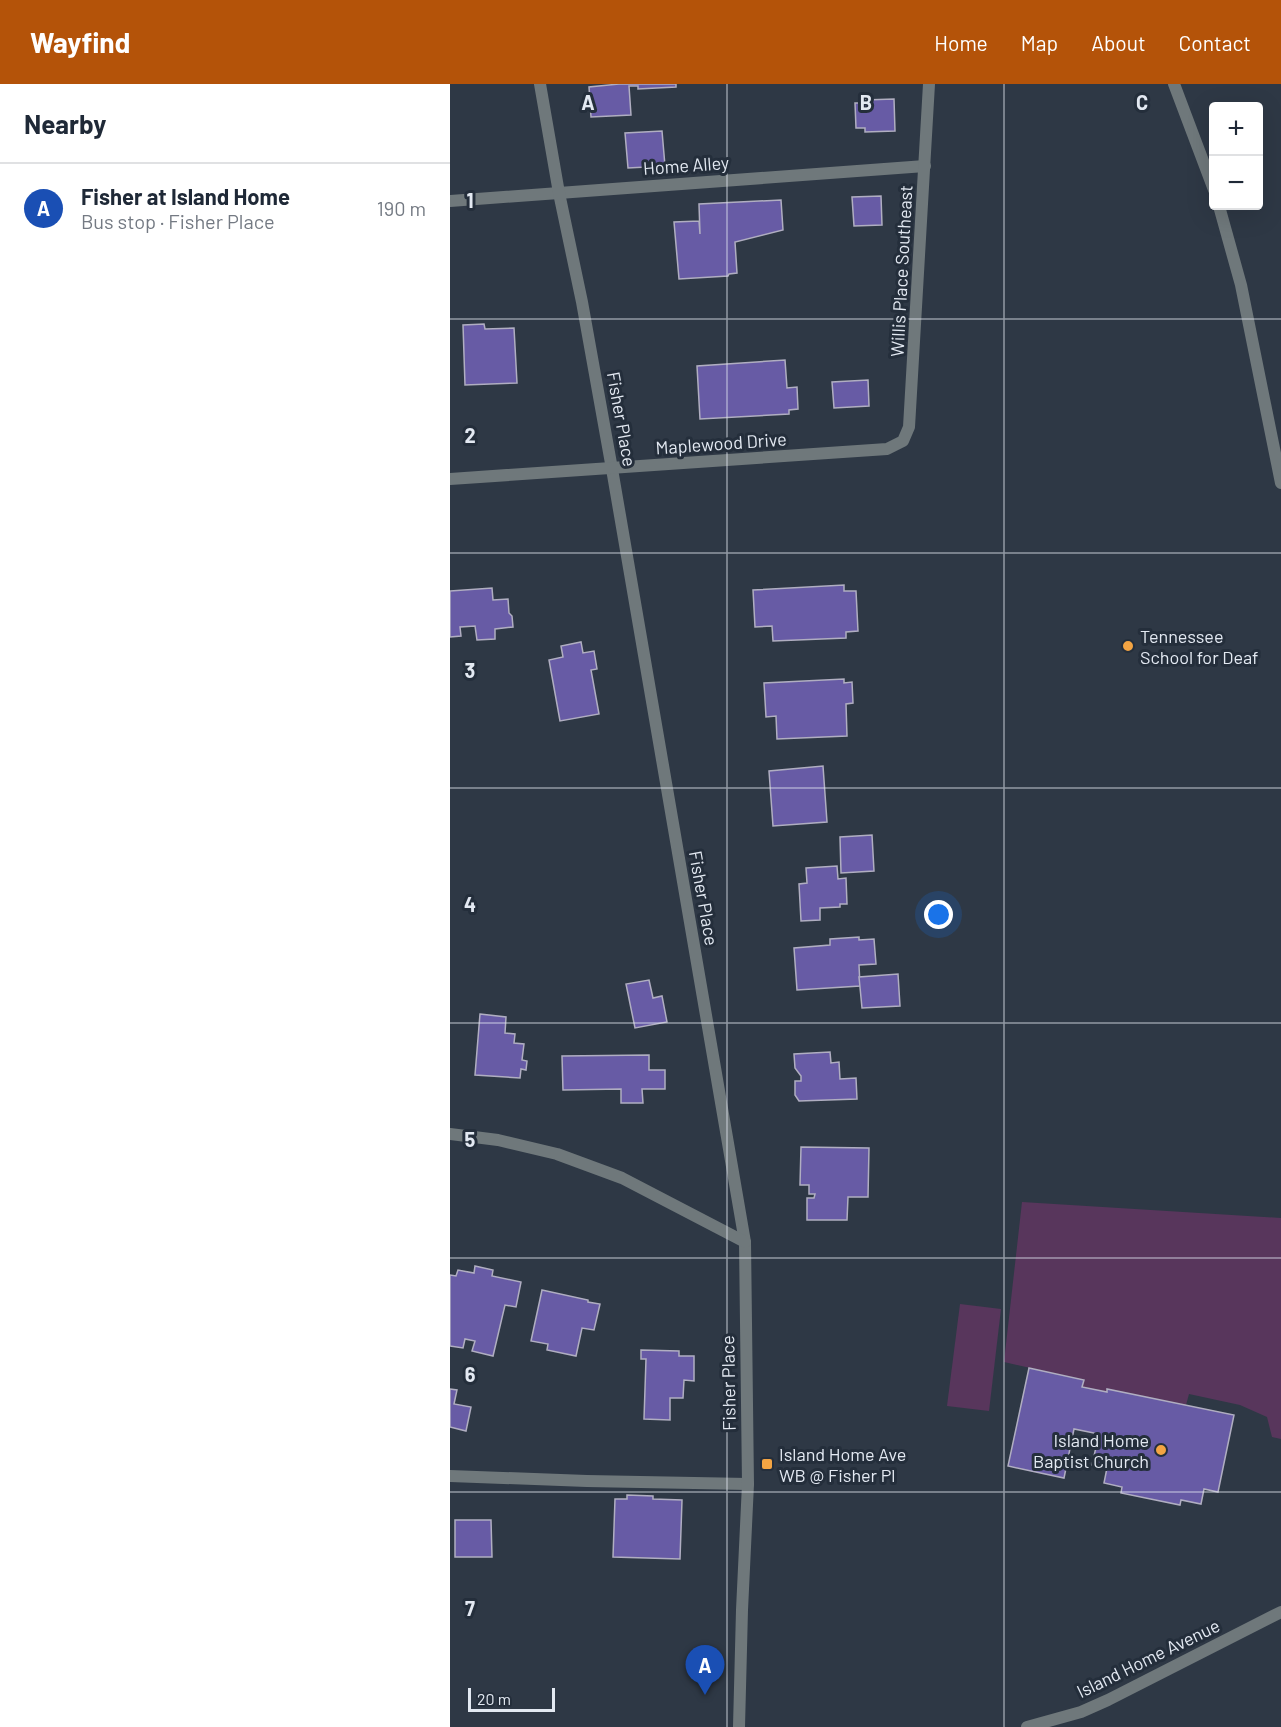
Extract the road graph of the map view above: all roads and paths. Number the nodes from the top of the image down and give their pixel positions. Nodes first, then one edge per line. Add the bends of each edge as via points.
1 (540, 84) edge
2 (929, 84) edge
3 (1174, 84) edge
4 (925, 166) junction
5 (1209, 177) edge
6 (559, 193) junction
7 (450, 201) edge
8 (1220, 210) edge
9 (888, 449) joint
10 (612, 469) junction
11 (450, 479) edge
12 (1281, 483) edge
13 (450, 1134) edge
14 (745, 1242) junction
15 (450, 1476) edge
16 (748, 1484) junction
17 (1281, 1612) edge
18 (739, 1727) edge
19 (1027, 1727) edge

1 - 6 street, Fisher Place
2 - 4 street, Willis Place Southeast
3 - 5 street
4 - 6 street, Home Alley
4 - 9 street, Willis Place Southeast via 909,427 903,441
6 - 7 street, Home Alley
6 - 10 street, Fisher Place
8 - 12 street via 1241,285
9 - 10 street, Maplewood Drive
10 - 11 street, Maplewood Drive
10 - 14 street, Fisher Place
13 - 14 street via 557,1154 622,1178
14 - 16 street, Fisher Place
15 - 16 street
16 - 18 street, Fisher Place
17 - 19 street, Island Home Avenue via 1108,1700

